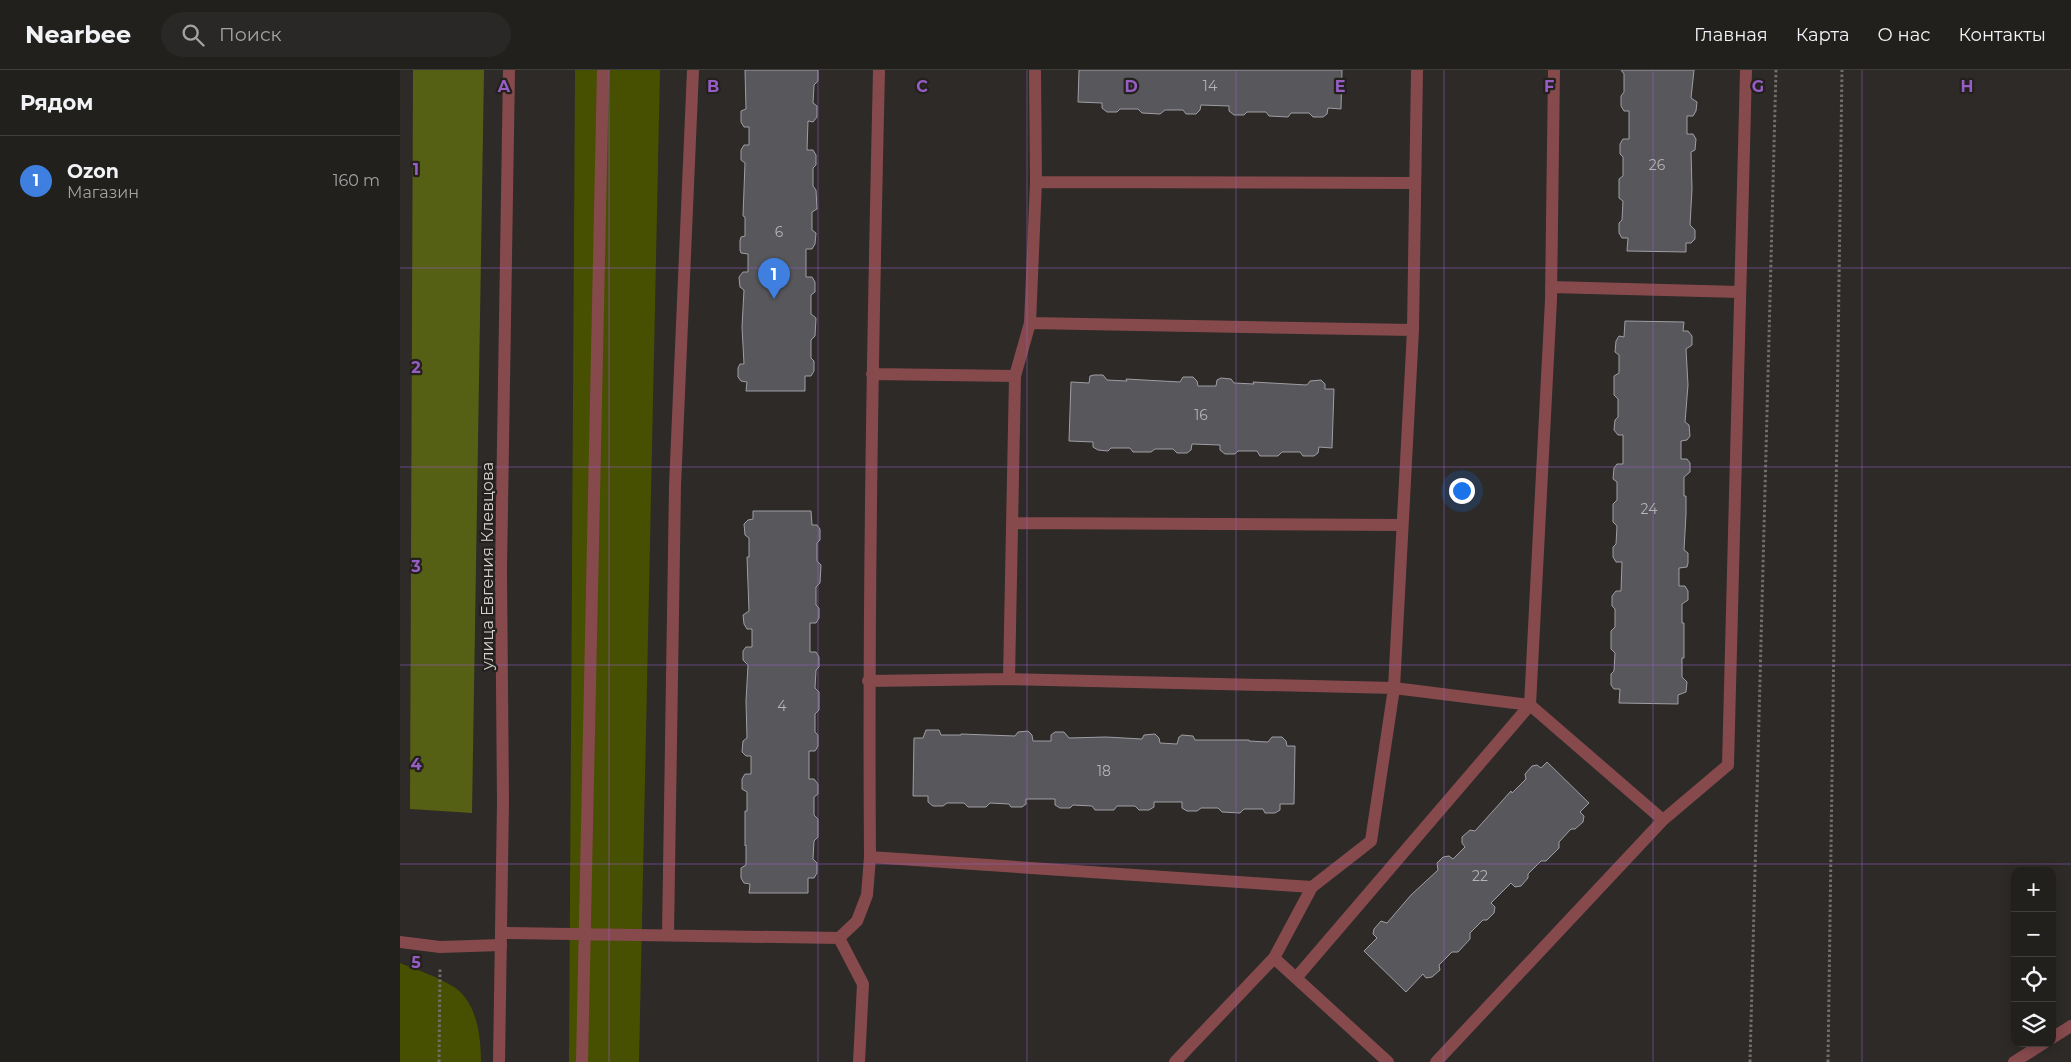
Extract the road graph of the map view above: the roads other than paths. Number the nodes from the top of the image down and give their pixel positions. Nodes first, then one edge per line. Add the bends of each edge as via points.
1 (510, 70) edge
2 (603, 70) edge
3 (693, 70) edge
4 (880, 70) edge
5 (1035, 70) edge
6 (1417, 70) edge
7 (1554, 70) edge
8 (1746, 70) edge
9 (1036, 182) junction
10 (1414, 184) junction
11 (1551, 287) junction
12 (1740, 292) junction
13 (1030, 323) junction
14 (1413, 330) junction
15 (872, 374) junction
16 (1015, 376) junction
17 (1013, 523) junction
18 (1402, 525) junction
19 (1009, 679) junction
20 (868, 680) junction
21 (1394, 688) junction
22 (1530, 705) junction
23 (1663, 820) junction
24 (870, 857) junction
25 (1312, 887) junction
26 (584, 934) junction
27 (668, 935) junction
28 (839, 938) junction
29 (502, 939) junction
30 (400, 942) edge
31 (1274, 958) junction
32 (1296, 978) junction
33 (2071, 1026) edge
34 (2056, 1035) edge
35 (2038, 1047) edge
36 (499, 1062) edge
37 (582, 1062) edge
38 (859, 1062) edge
39 (1175, 1062) edge
40 (1388, 1062) edge
41 (1436, 1062) edge
42 (2014, 1062) edge

1 - 29 street, улица Евгения Клевцова via 501,570
2 - 26 street
3 - 27 street via 674,486
4 - 15 street
5 - 9 street
6 - 10 street
7 - 11 street
8 - 12 street
9 - 10 street
9 - 13 street
10 - 14 street
11 - 12 street
11 - 22 street
12 - 23 street via 1728,765
13 - 14 street
13 - 16 street
14 - 18 street
15 - 16 street
15 - 20 street
16 - 17 street
17 - 18 street
17 - 19 street
18 - 21 street
19 - 20 street
19 - 21 street
20 - 24 street
21 - 22 street
21 - 25 street via 1371,841
22 - 23 street
22 - 32 street
23 - 41 street
24 - 25 street
24 - 28 street via 867,895 857,921
25 - 31 street
26 - 27 street
26 - 29 street
26 - 37 street
27 - 28 street
28 - 38 street via 862,984
29 - 30 street via 440,947
29 - 36 street, улица Евгения Клевцова
31 - 32 street
31 - 39 street
32 - 40 street
33 - 34 street
35 - 42 street

